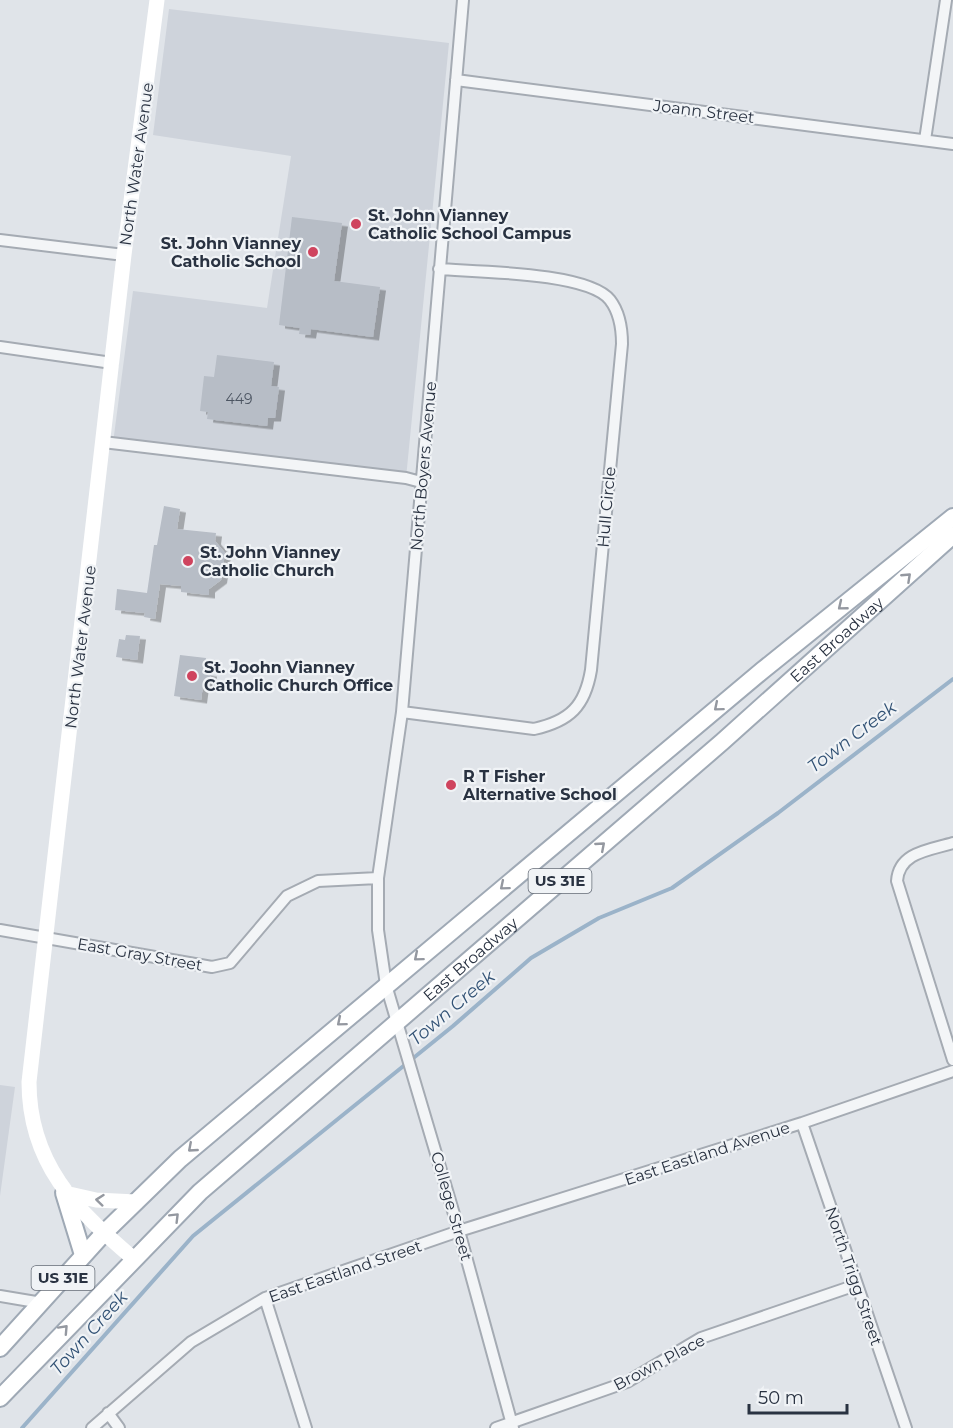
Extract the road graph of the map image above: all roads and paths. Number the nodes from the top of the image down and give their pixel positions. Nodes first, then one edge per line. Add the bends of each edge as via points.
1 (157, 0) edge
2 (463, 0) edge
3 (946, 0) edge
4 (456, 80) junction
5 (925, 140) junction
6 (953, 144) edge
7 (0, 240) edge
8 (124, 255) junction
9 (439, 269) junction
10 (0, 347) edge
11 (112, 363) junction
12 (103, 442) junction
13 (421, 482) junction
14 (953, 517) edge
15 (953, 535) edge
16 (402, 712) junction
17 (953, 843) edge
18 (378, 878) junction
19 (0, 930) edge
20 (46, 938) junction
21 (386, 985) junction
22 (398, 1021) junction
23 (953, 1060) edge
24 (953, 1071) edge
25 (802, 1123) junction
26 (64, 1193) junction
27 (136, 1202) junction
28 (459, 1231) junction
29 (104, 1233) junction
30 (83, 1256) junction
31 (134, 1259) junction
32 (856, 1285) junction
33 (0, 1296) edge
34 (265, 1298) junction
35 (42, 1303) junction
36 (0, 1348) edge
37 (0, 1398) edge
38 (108, 1413) junction
39 (512, 1426) edge
40 (92, 1428) edge
41 (119, 1428) edge
42 (306, 1428) edge
43 (496, 1428) edge
44 (906, 1428) edge

1 - 8 main road, North Water Avenue
2 - 4 street, North Boyers Avenue
3 - 5 street
4 - 5 street, Joann Street
4 - 9 street, North Boyers Avenue
5 - 6 street, Joann Street
7 - 8 street
8 - 11 main road, North Water Avenue
9 - 13 street, North Boyers Avenue
9 - 16 street, Hull Circle via 563,279 596,288 617,313 622,344 591,670 581,705 564,718 534,729
10 - 11 street
11 - 12 main road, North Water Avenue
12 - 13 street
12 - 20 main road, North Water Avenue
13 - 16 street, North Boyers Avenue
14 -> 21 main road, East Broadway / US 31E via 753,677
22 -> 15 main road, East Broadway / US 31E via 722,742
16 - 18 street, North Boyers Avenue
17 - 23 street via 907,857 898,870 897,881
18 - 20 street, East Gray Street via 318,881 287,896 230,963 212,966
18 - 21 street, North Boyers Avenue via 378,930
19 - 20 street, East Gray Street
20 - 26 main road, North Water Avenue via 29,1107 45,1159
21 - 22 street, College Street
21 -> 27 main road, East Broadway / US 31E via 188,1152
22 - 28 street, College Street
31 -> 22 main road, East Broadway / US 31E via 200,1192
24 - 25 street, East Eastland Avenue
25 - 28 street, East Eastland Avenue
25 - 32 street, North Trigg Street
27 -> 26 main road
26 - 29 main road, North Water Avenue
26 - 30 main road
27 - 29 main road, East Broadway / US 31E
28 - 34 street, East Eastland Street
28 - 39 street, College Street
29 - 30 main road, East Broadway / US 31E
29 - 31 main road, North Water Avenue
30 - 35 main road, East Broadway / US 31E
37 -> 31 main road, East Broadway / US 31E
32 - 39 street, Brown Place via 701,1338 627,1382
32 - 44 street, North Trigg Street
33 - 35 street
34 - 38 street, East Eastland Street via 191,1342
34 - 42 street
35 - 36 main road, East Broadway / US 31E
38 - 40 street, East Eastland Street
38 - 41 street
39 - 43 street, Brown Place

